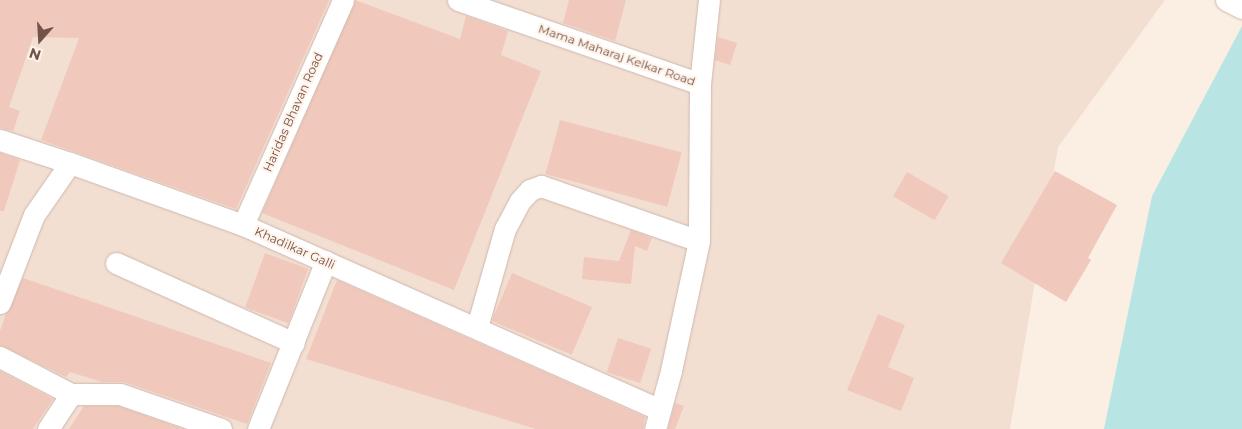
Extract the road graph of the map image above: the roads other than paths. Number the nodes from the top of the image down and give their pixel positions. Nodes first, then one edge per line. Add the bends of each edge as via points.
1 (343, 0) edge
2 (458, 0) edge
3 (709, 0) edge
4 (1226, 0) edge
5 (1242, 8) edge
6 (700, 84) junction
7 (0, 140) edge
8 (70, 163) junction
9 (243, 225) junction
10 (699, 241) junction
11 (326, 261) junction
12 (116, 263) dead end
13 (0, 303) edge
14 (477, 327) junction
15 (294, 343) junction
16 (0, 357) edge
17 (71, 394) junction
18 (657, 419) edge
19 (48, 429) edge
20 (221, 429) edge
21 (258, 429) edge

1 - 9 street, Haridas Bhavan Road
2 - 6 street, Mama Maharaj Kelkar Road
3 - 6 street
4 - 5 street
6 - 10 street, Mama Maharaj Kelkar Road
7 - 8 street, Khadilkar Galli
8 - 9 street, Khadilkar Galli
8 - 13 street via 34,215
9 - 11 street, Khadilkar Galli
10 - 14 street via 541,186 530,190 520,201 506,229
10 - 18 street, Mama Maharaj Kelkar Road via 671,371
11 - 14 street, Khadilkar Galli
11 - 15 street
12 - 15 street
14 - 18 street, Khadilkar Galli
15 - 21 street
16 - 17 street
17 - 19 street
17 - 20 street via 120,394

